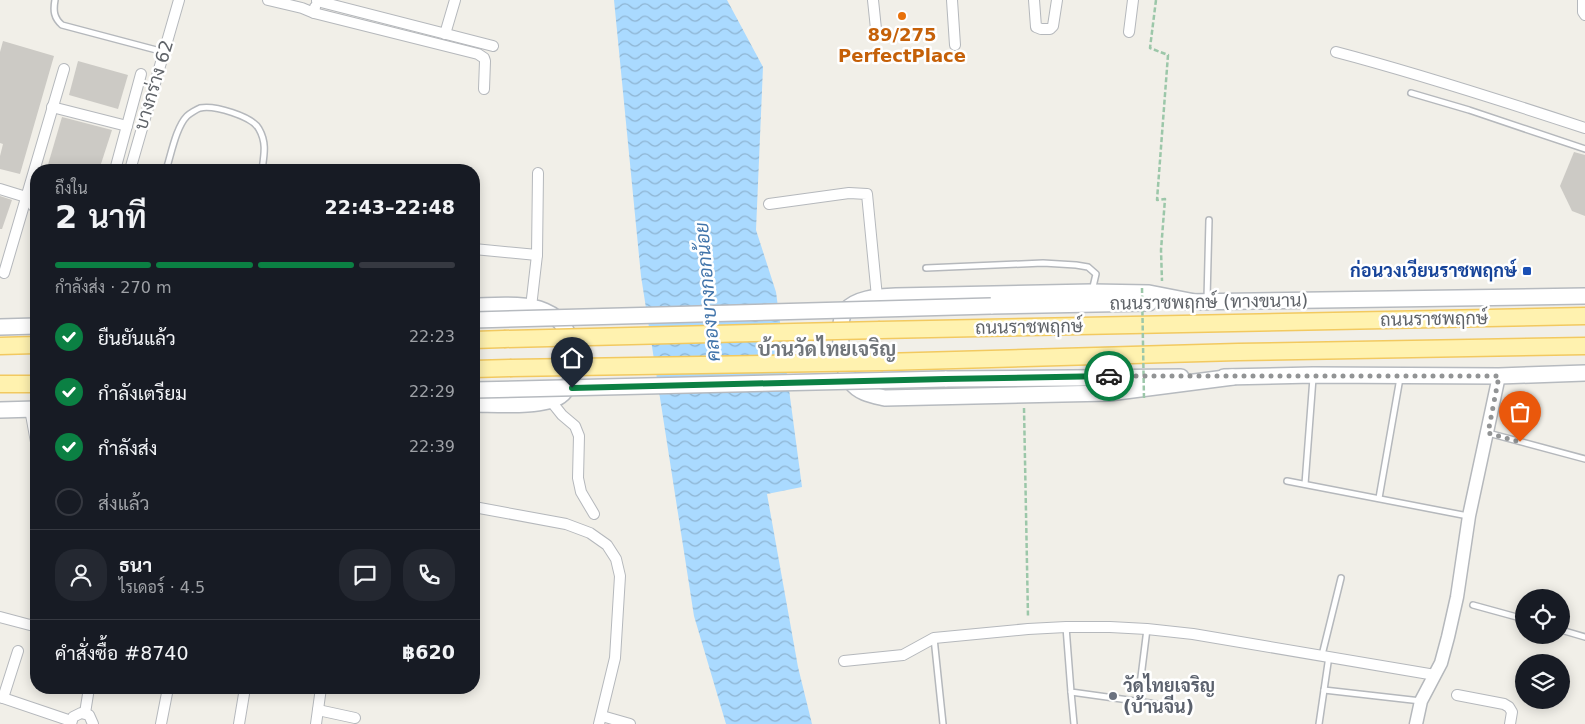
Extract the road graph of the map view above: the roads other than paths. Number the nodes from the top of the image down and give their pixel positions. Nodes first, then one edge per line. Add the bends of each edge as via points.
1 (55, 0) edge
2 (179, 0) edge
3 (268, 0) edge
4 (455, 0) edge
5 (873, 0) edge
6 (952, 0) edge
7 (1034, 0) edge
8 (1057, 0) edge
9 (1134, 0) edge
10 (1584, 0) edge
11 (317, 1) edge
12 (351, 5) edge
13 (314, 13) junction
14 (1585, 15) edge
15 (876, 29) dead end
16 (1129, 32) dead end
17 (444, 34) junction
18 (955, 45) dead end
19 (493, 46) dead end
20 (164, 52) junction
21 (1336, 52) dead end
22 (64, 68) dead end
23 (142, 74) dead end
24 (484, 89) dead end
25 (1411, 93) dead end
26 (52, 107) junction
27 (127, 126) junction
28 (1585, 128) edge
29 (1585, 148) edge
30 (36, 164) edge
31 (117, 164) edge
32 (132, 164) edge
33 (168, 164) edge
34 (263, 164) edge
35 (538, 173) dead end
36 (30, 183) edge
37 (0, 189) edge
38 (26, 197) junction
39 (30, 202) edge
40 (769, 204) dead end
41 (1209, 220) dead end
42 (480, 250) edge
43 (537, 255) junction
44 (926, 268) dead end
45 (4, 273) dead end
46 (1092, 292) junction
47 (1585, 296) edge
48 (877, 297) junction
49 (1201, 302) junction
50 (480, 306) edge
51 (531, 307) junction
52 (1585, 316) edge
53 (480, 320) edge
54 (30, 326) edge
55 (0, 327) edge
56 (480, 340) edge
57 (30, 345) edge
58 (0, 346) edge
59 (1585, 346) edge
60 (480, 369) edge
61 (1585, 373) edge
62 (1313, 375) junction
63 (1400, 375) junction
64 (1499, 376) junction
65 (1234, 377) junction
66 (0, 384) edge
67 (30, 384) edge
68 (480, 390) edge
69 (550, 400) junction
70 (480, 404) edge
71 (30, 409) edge
72 (0, 410) edge
73 (1488, 433) junction
74 (1585, 459) edge
75 (1287, 481) dead end
76 (1306, 484) junction
77 (1379, 498) junction
78 (480, 507) edge
79 (594, 514) dead end
80 (1469, 516) junction
81 (1341, 578) dead end
82 (1473, 605) dead end
83 (0, 617) edge
84 (1515, 617) edge
85 (30, 625) edge
86 (1066, 627) junction
87 (1147, 629) junction
88 (1570, 633) edge
89 (1585, 637) edge
90 (934, 638) junction
91 (18, 651) dead end
92 (1326, 656) junction
93 (844, 661) dead end
94 (1435, 675) junction
95 (1324, 690) junction
96 (1071, 692) junction
97 (88, 694) edge
98 (167, 694) edge
99 (244, 694) edge
100 (321, 694) edge
101 (1457, 696) dead end
102 (1, 697) edge
103 (1421, 701) junction
104 (1138, 702) junction
105 (1186, 708) dead end
106 (318, 710) junction
107 (85, 713) junction
108 (355, 718) dead end
109 (601, 720) edge
110 (71, 722) edge
111 (93, 724) edge
112 (161, 724) edge
113 (239, 724) edge
114 (316, 724) edge
115 (630, 724) edge
116 (943, 724) edge
117 (1074, 724) edge
118 (1319, 724) edge
119 (1416, 724) edge
120 (1510, 724) edge

1 - 20 lane via 56,20 62,26
2 - 20 street, บางกร่าง 62
3 - 13 street
4 - 17 street
5 - 15 street
6 - 18 street
7 - 8 street via 1036,27 1050,29
9 - 16 street
10 - 14 street
11 - 12 street
11 - 13 street
12 - 17 street
13 - 24 street via 478,54 485,60
17 - 19 street
20 - 32 street, บางกร่าง 62
21 - 28 street via 1515,104
22 - 26 street
23 - 27 street
25 - 29 lane
26 - 27 street
26 - 30 street
27 - 31 street
33 - 34 lane via 180,128 187,116 200,108 244,115 259,127 266,146
35 - 43 street
36 - 38 street
37 - 38 street
38 - 39 street
38 - 45 street
40 - 48 street via 849,193 867,194
41 - 49 lane
42 - 43 street
43 - 51 street
44 - 46 lane via 1043,263 1076,265 1088,267 1096,274
46 - 48 main road
46 - 49 main road via 1149,293
47 - 49 main road, ถนนราชพฤกษ์ (ทางขนาน)
48 - 65 main road via 854,304 845,311 840,322 841,338 845,368 851,382 865,393 885,398 1109,393
49 - 53 main road, ถนนราชพฤกษ์ (ทางขนาน), bridge
50 - 51 main road
51 - 69 main road via 555,317 571,341 573,373 560,396
52 - 56 main road, ถนนราชพฤกษ์, bridge
54 - 55 main road
57 - 58 main road
59 - 60 main road, ถนนราชพฤกษ์, bridge
61 - 64 main road
62 - 63 main road
62 - 65 main road
62 - 76 lane
63 - 64 main road
63 - 77 lane
64 - 73 street
65 - 68 main road, bridge via 945,379
66 - 67 main road
69 - 70 main road via 533,404
69 - 79 street via 575,426 579,436 578,478 581,492
71 - 72 main road
73 - 74 lane
73 - 80 street
75 - 76 lane
76 - 77 lane
77 - 80 lane
78 - 109 street via 566,524 590,533 607,545 616,559 620,576 615,658
80 - 94 street via 1457,597 1441,663
81 - 92 lane
82 - 84 lane
83 - 85 street
86 - 87 street
86 - 90 street
86 - 96 lane
87 - 92 street
87 - 104 lane
88 - 89 lane
90 - 93 street via 904,656
90 - 116 lane
91 - 102 street
92 - 94 street
92 - 95 lane
94 - 103 street
95 - 103 lane
95 - 118 lane
96 - 104 lane
96 - 117 lane
97 - 107 street
98 - 112 street
99 - 113 street
100 - 106 street
101 - 120 street via 1509,707 1512,712
102 - 110 street
103 - 119 street
104 - 105 lane
106 - 108 street
106 - 114 street
107 - 110 street via 77,714
107 - 111 street via 92,718
109 - 115 street

